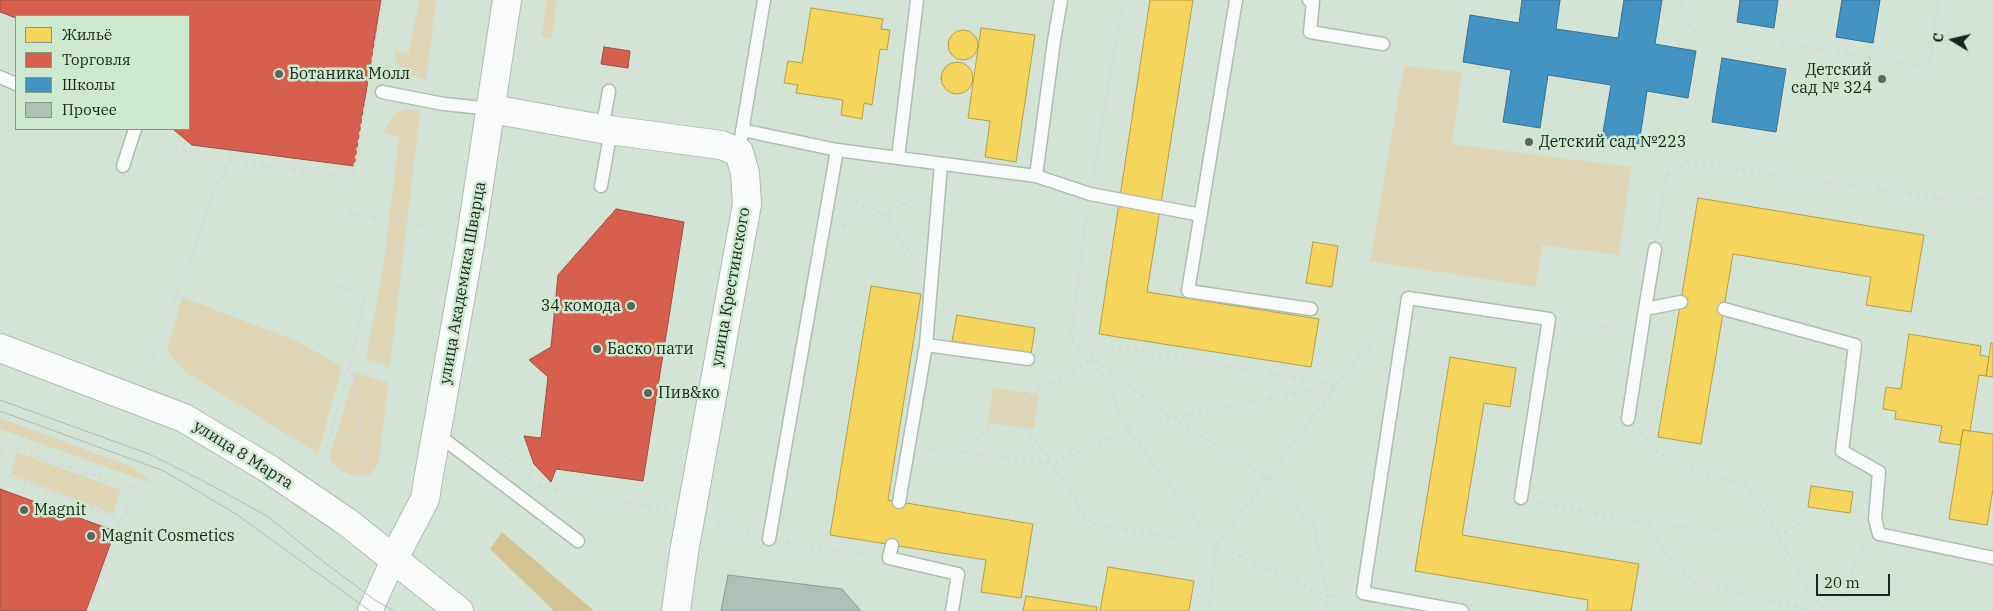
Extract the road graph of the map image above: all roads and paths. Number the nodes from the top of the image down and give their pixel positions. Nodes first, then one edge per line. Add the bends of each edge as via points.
1 (507, 0) edge
2 (764, 0) edge
3 (917, 0) edge
4 (1061, 0) edge
5 (1236, 0) edge
6 (1309, 0) edge
7 (1680, 0) edge
8 (1938, 0) edge
9 (1695, 34) dead end
10 (1782, 42) dead end
11 (1383, 44) dead end
12 (0, 77) edge
13 (15, 84) edge
14 (609, 91) dead end
15 (382, 92) dead end
16 (492, 110) junction
17 (135, 130) edge
18 (607, 130) junction
19 (740, 141) junction
20 (232, 149) dead end
21 (837, 150) junction
22 (553, 154) dead end
23 (898, 158) junction
24 (229, 162) junction
25 (552, 162) dead end
26 (941, 164) junction
27 (123, 166) dead end
28 (1036, 176) junction
29 (353, 177) dead end
30 (601, 186) dead end
31 (939, 186) junction
32 (830, 190) junction
33 (1993, 197) edge
34 (348, 213) dead end
35 (883, 214) junction
36 (1200, 215) junction
37 (425, 226) dead end
38 (822, 236) junction
39 (1655, 249) joint
40 (932, 283) junction
41 (333, 286) dead end
42 (1408, 298) junction
43 (1681, 302) dead end
44 (1311, 309) dead end
45 (1645, 309) junction
46 (1724, 309) dead end
47 (1574, 323) dead end
48 (1641, 332) junction
49 (1071, 339) dead end
50 (926, 345) junction
51 (0, 348) edge
52 (1094, 359) junction
53 (1028, 360) dead end
54 (350, 363) junction
55 (151, 365) dead end
56 (1337, 385) junction
57 (1012, 407) junction
58 (1172, 418) junction
59 (1628, 419) joint
60 (1128, 430) junction
61 (437, 434) junction
62 (3, 443) edge
63 (908, 447) junction
64 (0, 453) edge
65 (963, 453) junction
66 (504, 454) dead end
67 (1052, 463) junction
68 (322, 464) dead end
69 (0, 473) edge
70 (1268, 477) junction
71 (368, 484) dead end
72 (1520, 498) joint
73 (898, 502) dead end
74 (691, 515) junction
75 (1812, 517) dead end
76 (122, 519) junction
77 (1875, 519) junction
78 (1648, 524) junction
79 (1779, 535) junction
80 (769, 539) dead end
81 (578, 541) dead end
82 (1216, 544) junction
83 (892, 545) dead end
84 (394, 558) junction
85 (1993, 558) edge
86 (1328, 597) junction
87 (88, 611) edge
88 (370, 611) edge
89 (460, 611) edge
90 (676, 611) edge
91 (952, 611) edge
92 (1209, 611) edge
93 (1326, 611) edge
94 (1462, 611) edge
95 (1813, 611) edge
96 (1829, 611) edge
97 (1836, 611) edge

1 - 16 street, улица Академика Шварца
2 - 19 lane
3 - 23 lane
4 - 28 lane
5 - 36 lane
6 - 11 lane via 1314,1 1310,32
7 - 9 path
8 - 10 path via 1929,68
12 - 13 lane
14 - 18 lane
15 - 16 lane
16 - 18 street
16 - 61 street, улица Академика Шварца
17 - 24 path via 181,149
17 - 27 lane
18 - 19 street via 721,145
18 - 30 lane
19 - 21 lane
19 - 74 street, улица Крестинского via 747,204
20 - 24 path
21 - 23 lane
21 - 32 lane
22 - 25 path
23 - 26 lane
24 - 29 path
24 - 55 path via 211,200
26 - 28 lane
26 - 31 lane
28 - 36 lane via 1090,194
31 - 35 path
31 - 40 lane
32 - 35 path
32 - 38 lane
33 - 39 path via 1962,201 1687,162 1666,176
34 - 37 path
35 - 38 path
35 - 40 path
36 - 44 lane via 1188,291
38 - 80 lane
39 - 45 lane
40 - 50 lane
41 - 54 path via 365,294
42 - 56 path
42 - 72 lane via 1549,319
42 - 94 lane via 1363,593
43 - 45 lane
45 - 48 lane
46 - 77 lane via 1855,345 1842,451 1879,472
47 - 48 path
48 - 59 lane
49 - 56 path
50 - 53 lane
50 - 63 lane
51 - 84 street, улица 8 Марта via 184,418 269,469
52 - 57 path
52 - 58 path
52 - 60 path
54 - 68 path
54 - 71 path
56 - 58 path
56 - 70 path
57 - 65 path
57 - 67 path
58 - 60 path
58 - 70 path
59 - 79 path via 1657,452 1696,471 1748,486
60 - 67 path
60 - 82 path
61 - 81 lane
61 - 84 street, улица Академика Шварца via 424,499
62 - 64 path
62 - 76 path via 127,487 135,484
63 - 65 path
63 - 73 lane
65 - 67 path
66 - 74 path via 539,486
67 - 82 path via 1089,523
69 - 76 path
70 - 82 path
70 - 86 path via 1314,527
72 - 78 path
74 - 90 street, улица Крестинского
75 - 79 path
76 - 87 path
77 - 85 lane via 1879,534
77 - 97 path
78 - 79 path
78 - 95 path via 1667,554 1696,582
79 - 96 path via 1808,591
82 - 86 path
82 - 92 path
83 - 91 lane via 889,558 958,574
84 - 88 street
84 - 89 street, улица 8 Марта
86 - 93 path

